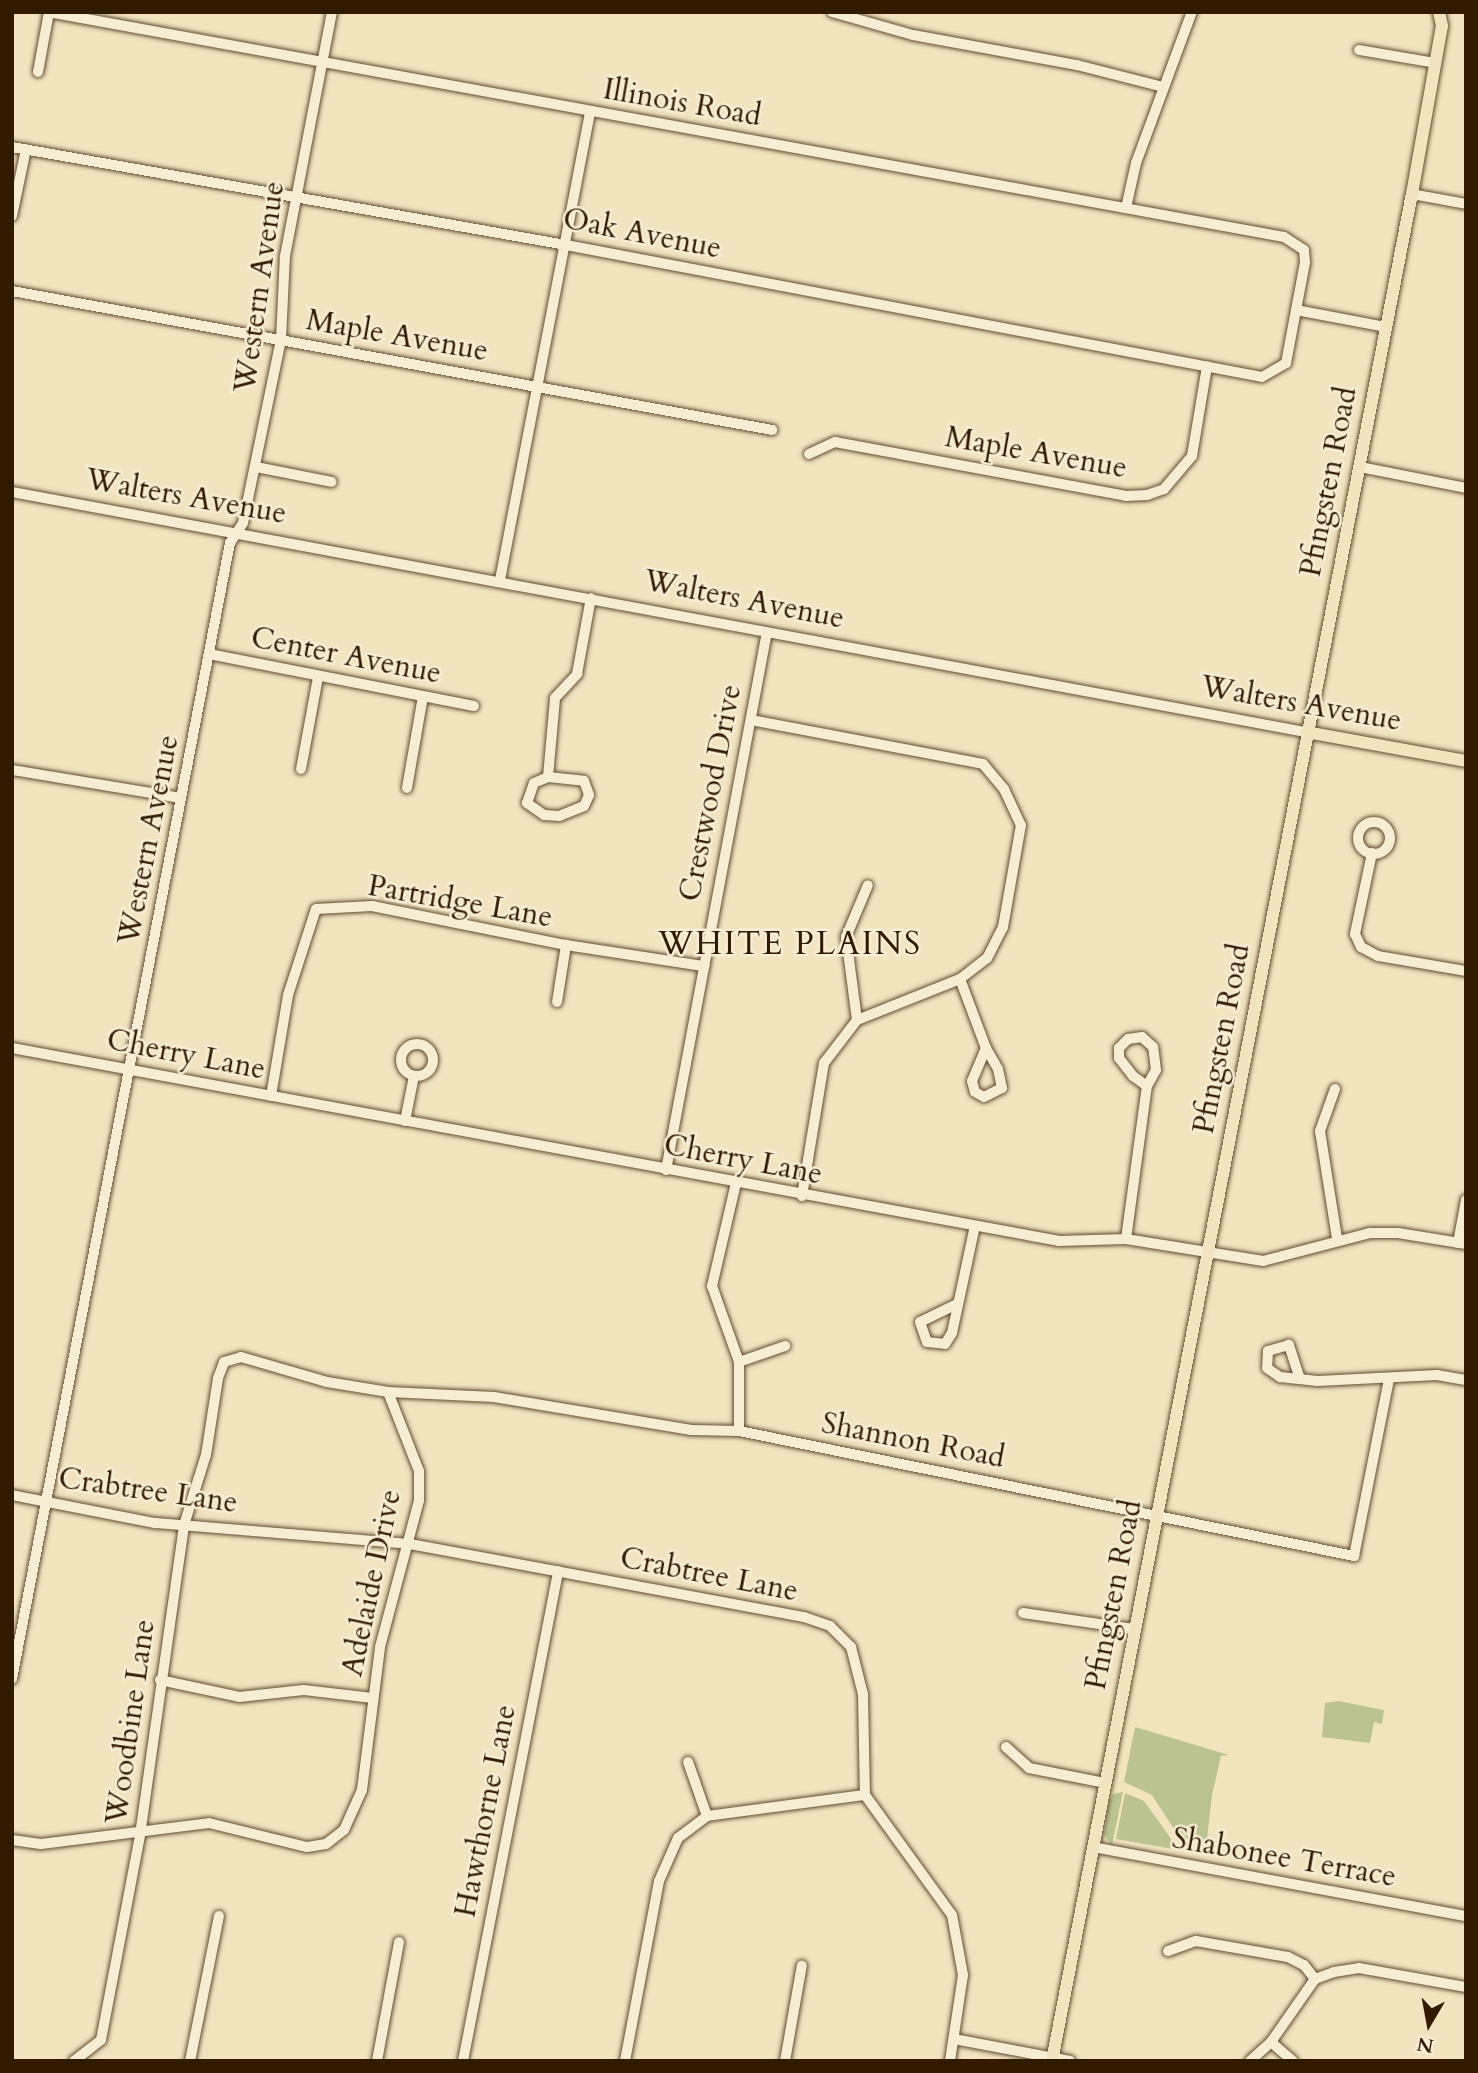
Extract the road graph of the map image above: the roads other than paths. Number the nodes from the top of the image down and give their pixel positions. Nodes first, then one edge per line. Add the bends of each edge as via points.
1 (49, 12) edge
2 (332, 12) edge
3 (832, 12) edge
4 (1192, 12) edge
5 (1439, 12) edge
6 (1452, 12) edge
7 (1442, 26) junction
8 (1359, 50) dead end
9 (323, 60) junction
10 (1436, 63) junction
11 (38, 72) dead end
12 (1163, 87) junction
13 (590, 112) junction
14 (12, 146) edge
15 (26, 149) junction
16 (1412, 194) junction
17 (296, 196) junction
18 (1466, 204) edge
19 (1126, 208) junction
20 (12, 216) edge
21 (566, 245) junction
22 (12, 291) edge
23 (1296, 310) junction
24 (1386, 327) junction
25 (281, 340) junction
26 (1207, 366) junction
27 (538, 387) junction
28 (772, 430) dead end
29 (809, 454) dead end
30 (256, 467) junction
31 (1360, 467) junction
32 (332, 482) dead end
33 (1465, 486) edge
34 (12, 492) edge
35 (237, 533) junction
36 (500, 580) junction
37 (591, 598) junction
38 (767, 632) junction
39 (209, 654) junction
40 (318, 677) junction
41 (423, 696) junction
42 (474, 706) dead end
43 (751, 720) junction
44 (1306, 732) junction
45 (1466, 761) edge
46 (301, 769) dead end
47 (12, 770) edge
48 (548, 777) junction
49 (407, 788) dead end
50 (181, 798) junction
51 (1372, 853) dead end
52 (868, 885) dead end
53 (566, 945) junction
54 (704, 966) junction
55 (1466, 971) edge
56 (960, 979) junction
57 (557, 1002) dead end
58 (857, 1020) junction
59 (12, 1048) edge
60 (986, 1048) junction
61 (130, 1070) junction
62 (414, 1076) dead end
63 (1147, 1086) junction
64 (1335, 1089) dead end
65 (271, 1096) junction
66 (405, 1121) junction
67 (666, 1170) junction
68 (736, 1183) junction
69 (802, 1196) junction
70 (1466, 1200) edge
71 (975, 1226) junction
72 (1337, 1238) junction
73 (1126, 1240) junction
74 (1462, 1244) edge
75 (1208, 1253) junction
76 (957, 1304) junction
77 (785, 1346) dead end
78 (739, 1362) junction
79 (1299, 1377) dead end
80 (218, 1378) joint
81 (1389, 1379) junction
82 (1466, 1380) edge
83 (388, 1392) junction
84 (739, 1431) junction
85 (12, 1495) edge
86 (47, 1501) junction
87 (1156, 1514) junction
88 (184, 1525) junction
89 (410, 1544) junction
90 (558, 1571) junction
91 (1023, 1614) dead end
92 (1134, 1629) junction
93 (12, 1679) edge
94 (160, 1680) junction
95 (373, 1698) junction
96 (1006, 1747) dead end
97 (688, 1762) dead end
98 (1105, 1783) junction
99 (865, 1795) junction
100 (707, 1816) junction
101 (140, 1835) junction
102 (12, 1840) edge
103 (1093, 1847) junction
104 (219, 1916) dead end
105 (1466, 1916) edge
106 (399, 1942) dead end
107 (1168, 1951) dead end
108 (802, 1965) dead end
109 (1315, 1979) junction
110 (1466, 1987) edge
111 (954, 2039) junction
112 (1271, 2042) junction
113 (1052, 2059) edge
114 (74, 2061) edge
115 (190, 2061) edge
116 (377, 2061) edge
117 (463, 2061) edge
118 (625, 2061) edge
119 (785, 2061) edge
120 (950, 2061) edge
121 (1070, 2061) edge
122 (1250, 2061) edge
123 (1293, 2061) edge

1 - 9 street, Illinois Road
1 - 11 street
2 - 9 street, Western Avenue
3 - 12 street via 914,35 1077,65
4 - 12 street
5 - 7 main road, Pfingsten Road
6 - 7 main road, Pfingsten Road
7 - 10 main road, Pfingsten Road
8 - 10 street
9 - 13 street, Illinois Road
9 - 17 street, Western Avenue
10 - 16 main road, Pfingsten Road
12 - 19 street via 1136,163
13 - 19 street, Illinois Road
13 - 21 street
14 - 15 street, Oak Avenue
15 - 17 street, Oak Avenue
15 - 20 street
16 - 18 street
16 - 24 main road, Pfingsten Road
17 - 21 street, Oak Avenue
17 - 25 street, Western Avenue via 285,256
19 - 23 street, Illinois Road via 1284,237 1304,250
21 - 26 street, Oak Avenue
21 - 27 street
22 - 25 street, Maple Avenue
23 - 24 street
23 - 26 street, Oak Avenue via 1286,363 1262,377
24 - 31 main road, Pfingsten Road
25 - 27 street, Maple Avenue
25 - 30 street, Western Avenue
26 - 29 street, Maple Avenue via 1192,456 1164,489 1147,495 1126,496 835,442
27 - 28 street, Maple Avenue
27 - 36 street
30 - 32 street
30 - 35 street, Western Avenue
31 - 33 street
31 - 44 main road, Pfingsten Road
34 - 35 street, Walters Avenue
35 - 36 street, Walters Avenue
35 - 39 street, Western Avenue via 230,543
36 - 37 street, Walters Avenue
37 - 38 street, Walters Avenue
37 - 48 street via 577,674 555,698
38 - 43 street, Crestwood Drive
38 - 44 street, Walters Avenue
39 - 40 street, Center Avenue
39 - 50 street, Western Avenue
40 - 41 street, Center Avenue
40 - 46 street
41 - 42 street, Center Avenue
41 - 49 street
43 - 54 street, Crestwood Drive
43 - 56 street via 983,764 1004,789 1021,825 1003,927 988,958
44 - 45 main road, Walters Avenue
44 - 75 main road, Pfingsten Road
47 - 50 street
48 - 48 street via 584,781 589,795 584,806 559,816 534,811 527,803 528,792 534,783
50 - 61 street, Western Avenue
51 - 55 street via 1355,934 1361,947 1378,956
52 - 58 street via 846,937
53 - 54 street, Partridge Lane
53 - 57 street
53 - 65 street, Partridge Lane via 372,906 316,909 288,995
54 - 67 street, Crestwood Drive
56 - 58 street
56 - 60 street
58 - 69 street via 824,1063
59 - 61 street, Cherry Lane
60 - 60 street via 1002,1088 984,1097 975,1092 972,1081
61 - 65 street, Cherry Lane
61 - 86 street, Western Avenue
62 - 66 street
63 - 63 street via 1156,1070 1153,1047 1142,1037 1128,1039 1119,1048 1119,1058
63 - 73 street
64 - 72 street via 1320,1131
65 - 66 street, Cherry Lane
66 - 67 street, Cherry Lane
67 - 68 street, Cherry Lane
68 - 69 street, Cherry Lane
68 - 78 street via 712,1286
69 - 71 street, Cherry Lane
70 - 74 street
71 - 73 street, Cherry Lane via 1059,1241
71 - 76 street
72 - 74 street, Cherry Lane via 1398,1233
72 - 75 street, Cherry Lane via 1263,1261
73 - 75 street, Cherry Lane
75 - 87 main road, Pfingsten Road
76 - 76 street via 920,1322 927,1342 945,1344
77 - 78 street
78 - 84 street
79 - 81 street via 1318,1381
80 - 83 street, Shannon Road via 224,1362 242,1357 327,1382
80 - 88 street, Woodbine Lane via 206,1455
81 - 82 street via 1437,1375
81 - 87 street, Shannon Road via 1354,1556
83 - 84 street, Shannon Road via 494,1397 691,1430
83 - 89 street, Adelaide Drive via 419,1471 419,1500
84 - 87 street, Shannon Road
85 - 86 street, Crabtree Lane
86 - 88 street, Crabtree Lane
86 - 93 street, Western Avenue
87 - 92 main road, Pfingsten Road
88 - 89 street, Crabtree Lane
88 - 94 street, Woodbine Lane
89 - 90 street, Crabtree Lane
89 - 95 street, Adelaide Drive via 380,1647
90 - 99 street, Crabtree Lane via 804,1617 830,1626 851,1647 863,1694
90 - 117 street, Hawthorne Lane
91 - 92 street
92 - 98 main road, Pfingsten Road
94 - 95 street via 239,1697 304,1690
94 - 101 street, Woodbine Lane
95 - 101 street, Adelaide Drive via 362,1790 351,1819 326,1844 307,1847 209,1823
96 - 98 street via 1029,1768
97 - 100 street
98 - 103 main road, Pfingsten Road
99 - 100 street
99 - 111 street via 952,1915 963,1975
100 - 118 street via 678,1838 666,1859
101 - 102 street, Adelaide Drive via 41,1844
101 - 114 street, Woodbine Lane via 101,2040
103 - 105 street, Shabonee Terrace
103 - 113 main road, Pfingsten Road
104 - 115 street
106 - 116 street
107 - 109 street via 1196,1941 1288,1957 1304,1965
108 - 119 street
109 - 110 street via 1359,1968
109 - 112 street
111 - 113 street
111 - 120 street
112 - 122 street
112 - 123 street
113 - 121 street

